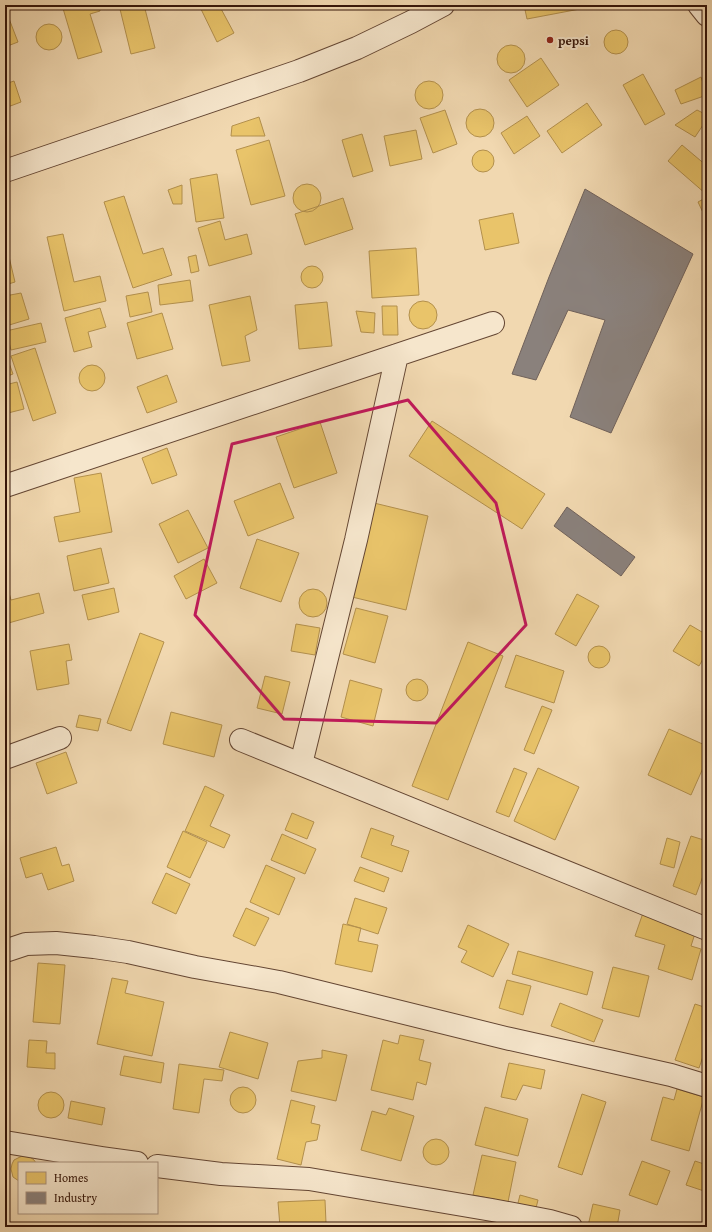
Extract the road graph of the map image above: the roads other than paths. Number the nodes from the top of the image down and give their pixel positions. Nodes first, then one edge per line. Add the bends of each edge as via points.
1 (443, 5) edge
2 (699, 5) edge
3 (707, 15) edge
4 (5, 171) edge
5 (493, 323) dead end
6 (397, 355) junction
7 (5, 486) edge
8 (60, 738) dead end
9 (241, 740) dead end
10 (5, 758) edge
11 (301, 764) junction
12 (707, 929) edge
13 (5, 951) edge
14 (707, 1086) edge
15 (5, 1142) edge
16 (130, 1162) edge
17 (158, 1166) edge
18 (571, 1227) edge

1 - 4 street via 357,48 299,71
2 - 3 street
5 - 6 street
6 - 7 street
6 - 11 street via 356,540
8 - 10 street
9 - 11 street
11 - 12 street
13 - 14 street via 26,944 56,943 128,952 279,982 510,1039 671,1075
15 - 16 street
17 - 18 street via 221,1174 309,1179 492,1210

